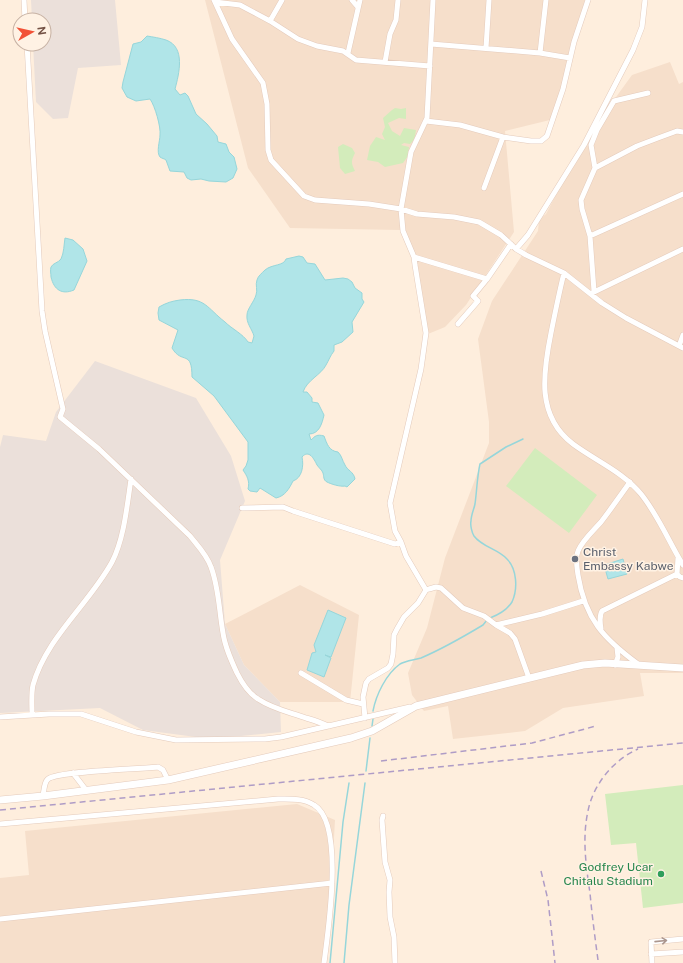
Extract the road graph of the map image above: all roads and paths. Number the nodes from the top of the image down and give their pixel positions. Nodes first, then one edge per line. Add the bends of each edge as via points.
1 (24, 0) edge
2 (282, 0) edge
3 (352, 0) edge
4 (360, 0) edge
5 (398, 0) edge
6 (433, 0) edge
7 (489, 0) edge
8 (546, 0) edge
9 (588, 0) edge
10 (645, 0) edge
11 (215, 1) edge
12 (241, 2) edge
13 (358, 7) junction
14 (25, 12) edge
15 (270, 21) junction
16 (431, 44) junction
17 (486, 48) junction
18 (26, 52) edge
19 (348, 53) junction
20 (540, 53) junction
21 (570, 58) junction
22 (385, 62) junction
23 (430, 66) junction
24 (648, 93) dead end
25 (426, 121) junction
26 (683, 132) edge
27 (503, 137) junction
28 (595, 168) junction
29 (484, 188) dead end
30 (683, 194) edge
31 (401, 209) junction
32 (590, 236) junction
33 (511, 244) junction
34 (516, 248) junction
35 (683, 249) edge
36 (414, 257) junction
37 (564, 273) junction
38 (487, 279) junction
39 (592, 293) junction
40 (458, 324) dead end
41 (683, 335) edge
42 (681, 347) edge
43 (131, 479) junction
44 (630, 482) junction
45 (242, 508) dead end
46 (401, 542) junction
47 (682, 567) edge
48 (677, 574) junction
49 (683, 578) edge
50 (426, 590) junction
51 (583, 601) junction
52 (494, 624) junction
53 (602, 632) junction
54 (617, 648) junction
55 (615, 665) junction
56 (640, 666) junction
57 (683, 668) edge
58 (301, 673) dead end
59 (529, 678) junction
60 (363, 704) junction
61 (416, 706) junction
62 (32, 715) junction
63 (0, 717) edge
64 (365, 718) junction
65 (329, 726) junction
66 (73, 773) junction
67 (168, 780) junction
68 (86, 790) junction
69 (43, 796) junction
70 (0, 800) edge
71 (383, 816) dead end
72 (0, 824) edge
73 (332, 883) junction
74 (0, 919) edge
75 (683, 939) edge
76 (683, 952) edge
77 (651, 954) junction
78 (324, 963) edge
79 (395, 963) edge
80 (652, 963) edge

1 - 14 street
2 - 15 street
3 - 13 street
4 - 13 street
5 - 22 street via 396,20 390,34
6 - 16 street
7 - 17 street
8 - 20 street
9 - 21 street
10 - 34 street via 642,27 633,50 584,145 528,235
11 - 12 street
11 - 31 street via 232,39 263,83 271,160 304,196 315,200
12 - 15 street
13 - 19 street
15 - 19 street via 298,39
16 - 17 street
16 - 23 street
17 - 20 street
18 - 43 street via 42,310 63,409 60,417 99,448
19 - 22 street via 356,60
20 - 21 street
21 - 27 street via 563,89 547,136 536,142
22 - 23 street
23 - 25 street
24 - 28 street via 612,103 591,145
25 - 27 street via 460,125
25 - 31 street via 411,152
26 - 28 street via 677,131 637,146
27 - 29 street
28 - 32 street via 582,200
30 - 32 street
31 - 33 street via 417,214 479,222 490,227
31 - 36 street via 403,231
32 - 39 street
33 - 34 street
33 - 38 street
34 - 37 street
35 - 39 street
36 - 38 street
36 - 46 street via 426,338 390,503 395,531
37 - 39 street
37 - 44 street via 546,357 544,379 550,415 562,434
38 - 40 street via 473,296 478,301
39 - 42 street via 626,318
41 - 42 street
43 - 62 street via 118,550 105,574 42,662 33,686
43 - 65 street via 190,536 210,564 218,593 226,646 249,692 267,705
44 - 47 street via 654,513
44 - 51 street via 577,553
45 - 46 street via 282,507 395,544
46 - 50 street via 406,556
47 - 48 street
48 - 49 street
48 - 53 street via 602,611
50 - 52 street via 441,588 463,608 484,616
50 - 60 street via 397,629 391,664 366,683
51 - 52 street via 542,614
51 - 53 street
52 - 59 street via 515,639
53 - 54 street
54 - 55 street via 618,657
54 - 56 street
55 - 56 street
55 - 59 street via 584,665
56 - 57 street
58 - 60 street via 346,700
59 - 61 street
60 - 64 street
61 - 64 street
61 - 67 street via 372,731 351,738
62 - 63 street
62 - 65 street via 81,714 136,732 176,740 265,739
64 - 65 street
66 - 67 street via 158,768 163,770
66 - 68 street
66 - 69 street via 48,778
67 - 68 street
68 - 69 street
69 - 70 street
71 - 79 street
72 - 73 street via 294,798 314,805 320,810 330,834
73 - 74 street
73 - 78 street
77 -> 75 street via 652,942
76 - 77 street
77 - 80 street

